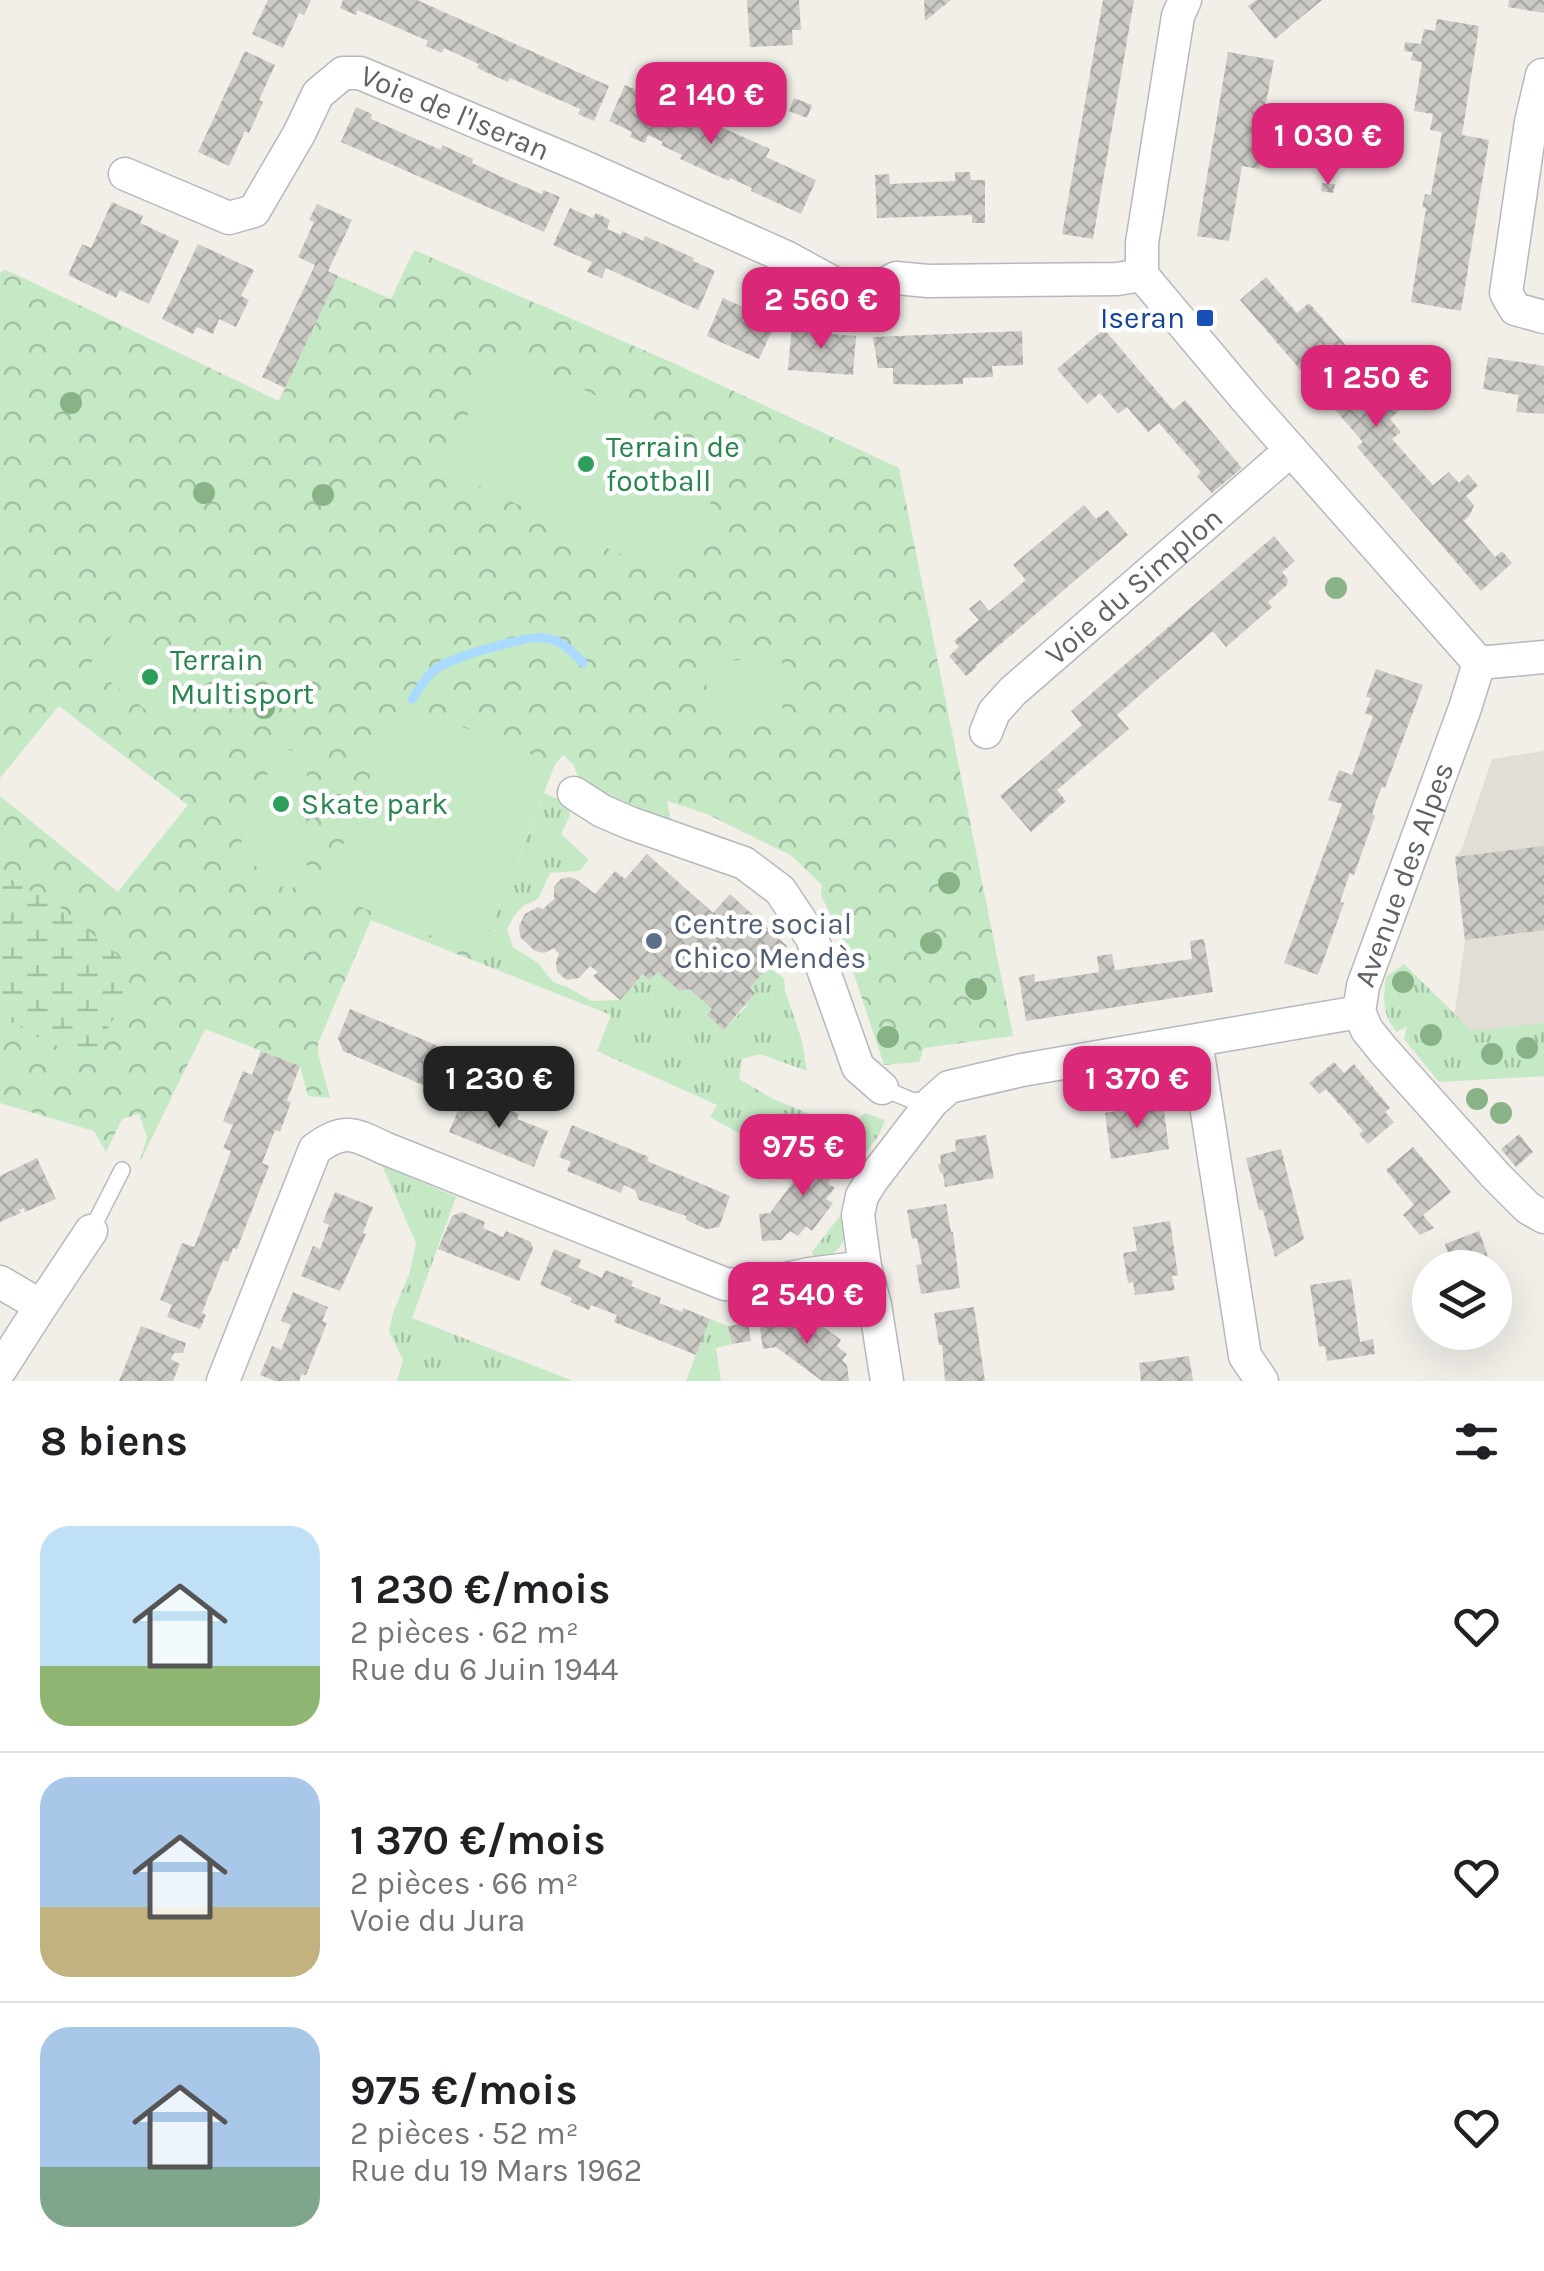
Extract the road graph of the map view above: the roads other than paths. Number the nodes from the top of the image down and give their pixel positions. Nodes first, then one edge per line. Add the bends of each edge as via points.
1 (1184, 0) edge
2 (1542, 76) dead end
3 (125, 174) dead end
4 (1142, 275) junction
5 (1544, 317) edge
6 (1291, 450) junction
7 (1544, 657) edge
8 (1479, 663) junction
9 (986, 732) dead end
10 (574, 793) dead end
11 (1358, 1012) junction
12 (1196, 1040) junction
13 (882, 1088) joint
14 (932, 1102) junction
15 (122, 1170) dead end
16 (1544, 1218) edge
17 (91, 1231) joint
18 (864, 1267) junction
19 (0, 1282) edge
20 (42, 1306) junction
21 (0, 1370) edge
22 (222, 1381) edge
23 (887, 1381) edge
24 (1262, 1381) edge

1 - 4 street via 1150,186
2 - 5 street via 1506,293 1515,309
3 - 4 street, Voie de l'Iseran via 229,218 254,211 318,94 342,73 360,73 600,174 839,286 870,292 896,278
4 - 6 street
6 - 8 street
6 - 9 street, Voie du Simplon via 1012,690
7 - 8 street
8 - 11 street, Avenue des Alpes
10 - 13 street via 630,823 744,864 780,890 812,938 858,1066
11 - 12 street, Avenue des Alpes
11 - 16 street via 1384,1052
12 - 14 street, Avenue des Alpes via 949,1087
12 - 24 street via 1245,1356
13 - 14 lane
14 - 18 street via 862,1196
15 - 17 lane
17 - 20 street
18 - 22 street via 753,1286 725,1284 357,1135 333,1135 314,1148
18 - 23 street
19 - 20 street
20 - 21 street

